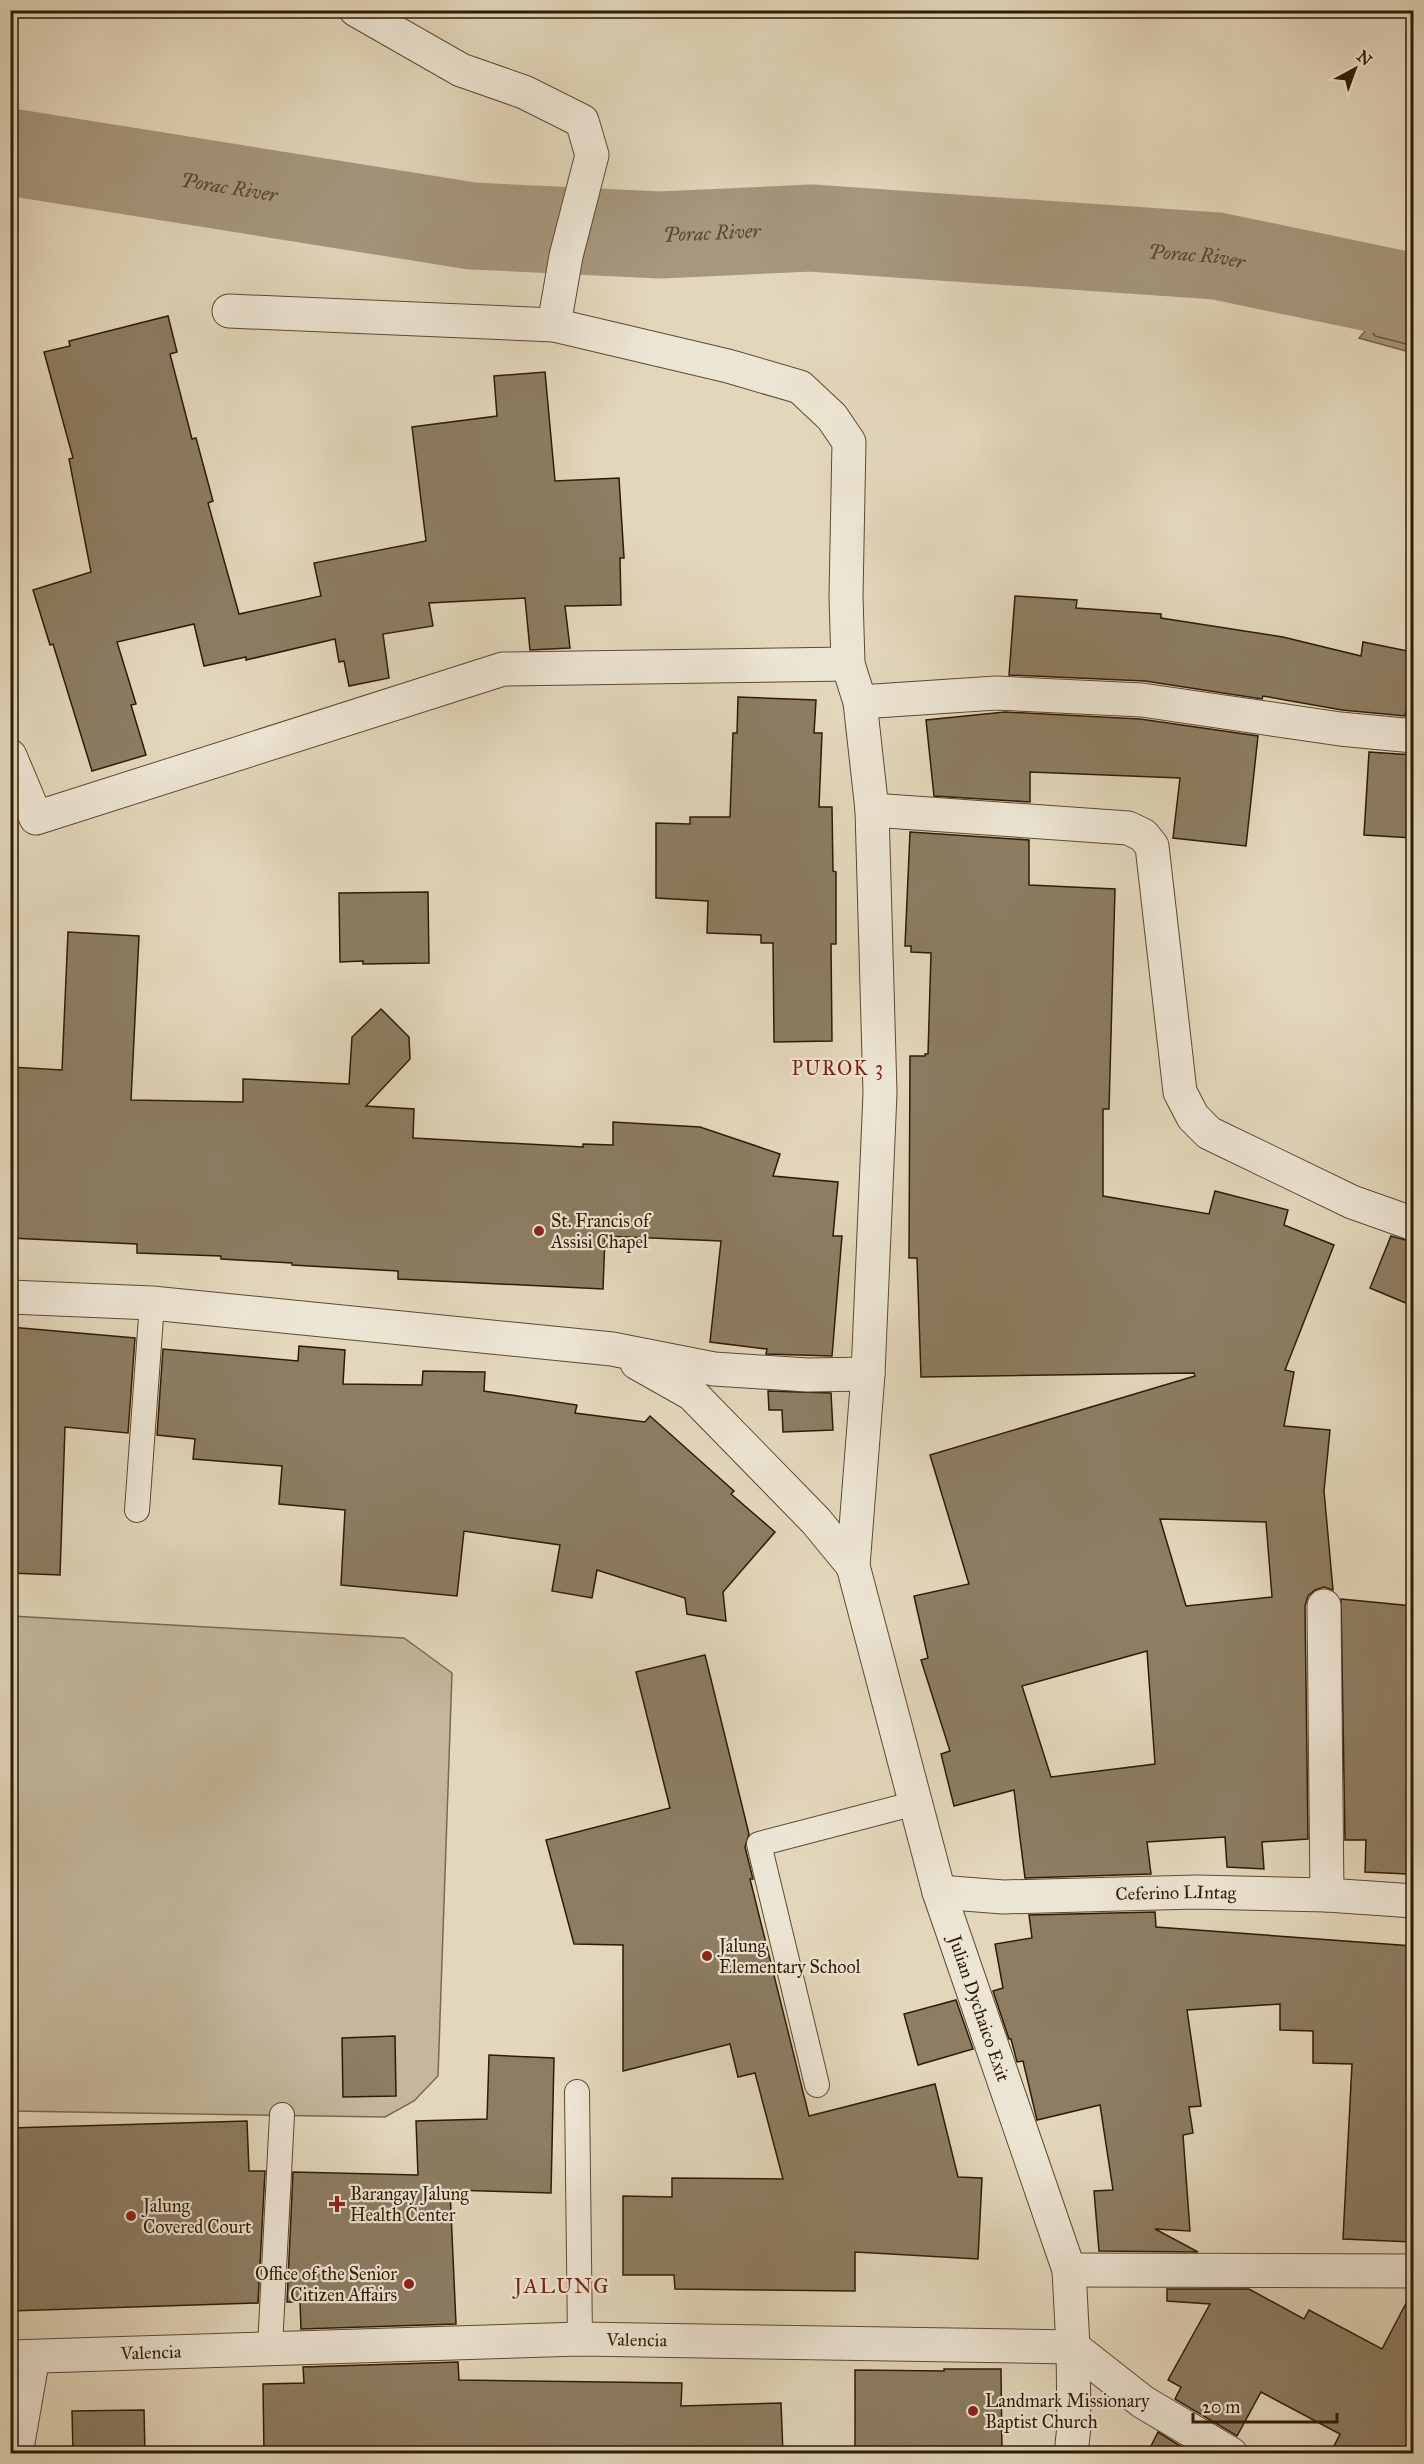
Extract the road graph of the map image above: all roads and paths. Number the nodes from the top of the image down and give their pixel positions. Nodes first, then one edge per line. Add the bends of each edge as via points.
1 (356, 10) edge
2 (229, 311) dead end
3 (554, 325) junction
4 (848, 664) junction
5 (860, 702) junction
6 (1413, 736) edge
7 (10, 756) edge
8 (872, 810) junction
9 (1413, 1224) edge
10 (10, 1297) edge
11 (152, 1303) junction
12 (612, 1349) junction
13 (867, 1374) junction
14 (137, 1510) dead end
15 (853, 1566) junction
16 (1324, 1606) dead end
17 (916, 1803) junction
18 (939, 1892) junction
19 (1327, 1895) junction
20 (1413, 1901) edge
21 (817, 2085) dead end
22 (577, 2092) dead end
23 (282, 2115) dead end
24 (1069, 2270) junction
25 (1413, 2271) edge
26 (580, 2339) junction
27 (270, 2347) junction
28 (1073, 2347) junction
29 (22, 2357) edge
30 (16, 2454) edge
31 (1071, 2454) edge
32 (1231, 2454) edge

1 - 3 street via 461,70 524,92 582,121 592,155 566,256
2 - 3 street
3 - 4 street via 800,387 832,417 849,442
4 - 5 street
4 - 7 street via 503,669 36,818
5 - 6 street via 996,693 1142,700
5 - 8 street
8 - 9 street via 1128,828 1143,834 1152,846 1180,1092 1193,1117 1209,1133 1352,1202
8 - 13 street via 880,1093
10 - 11 street
11 - 12 street
11 - 14 lane
12 - 13 street via 714,1369
12 - 15 street via 692,1394 816,1521
13 - 15 street
15 - 17 street, Julian Dychaico Exit
16 - 19 street
17 - 18 street, Julian Dychaico Exit
17 - 21 lane via 759,1844
18 - 19 street, Ceferino LIntag via 1003,1897 1197,1892
18 - 24 street, Julian Dychaico Exit
19 - 20 street, Ceferino LIntag
22 - 26 lane
23 - 27 lane
24 - 25 street
24 - 28 street, Julian Dychaico Exit
26 - 27 street, Valencia
26 - 28 street, Valencia
27 - 29 street, Valencia
28 - 31 street, Julian Dychaico Exit
28 - 32 street via 1143,2402
29 - 30 street

